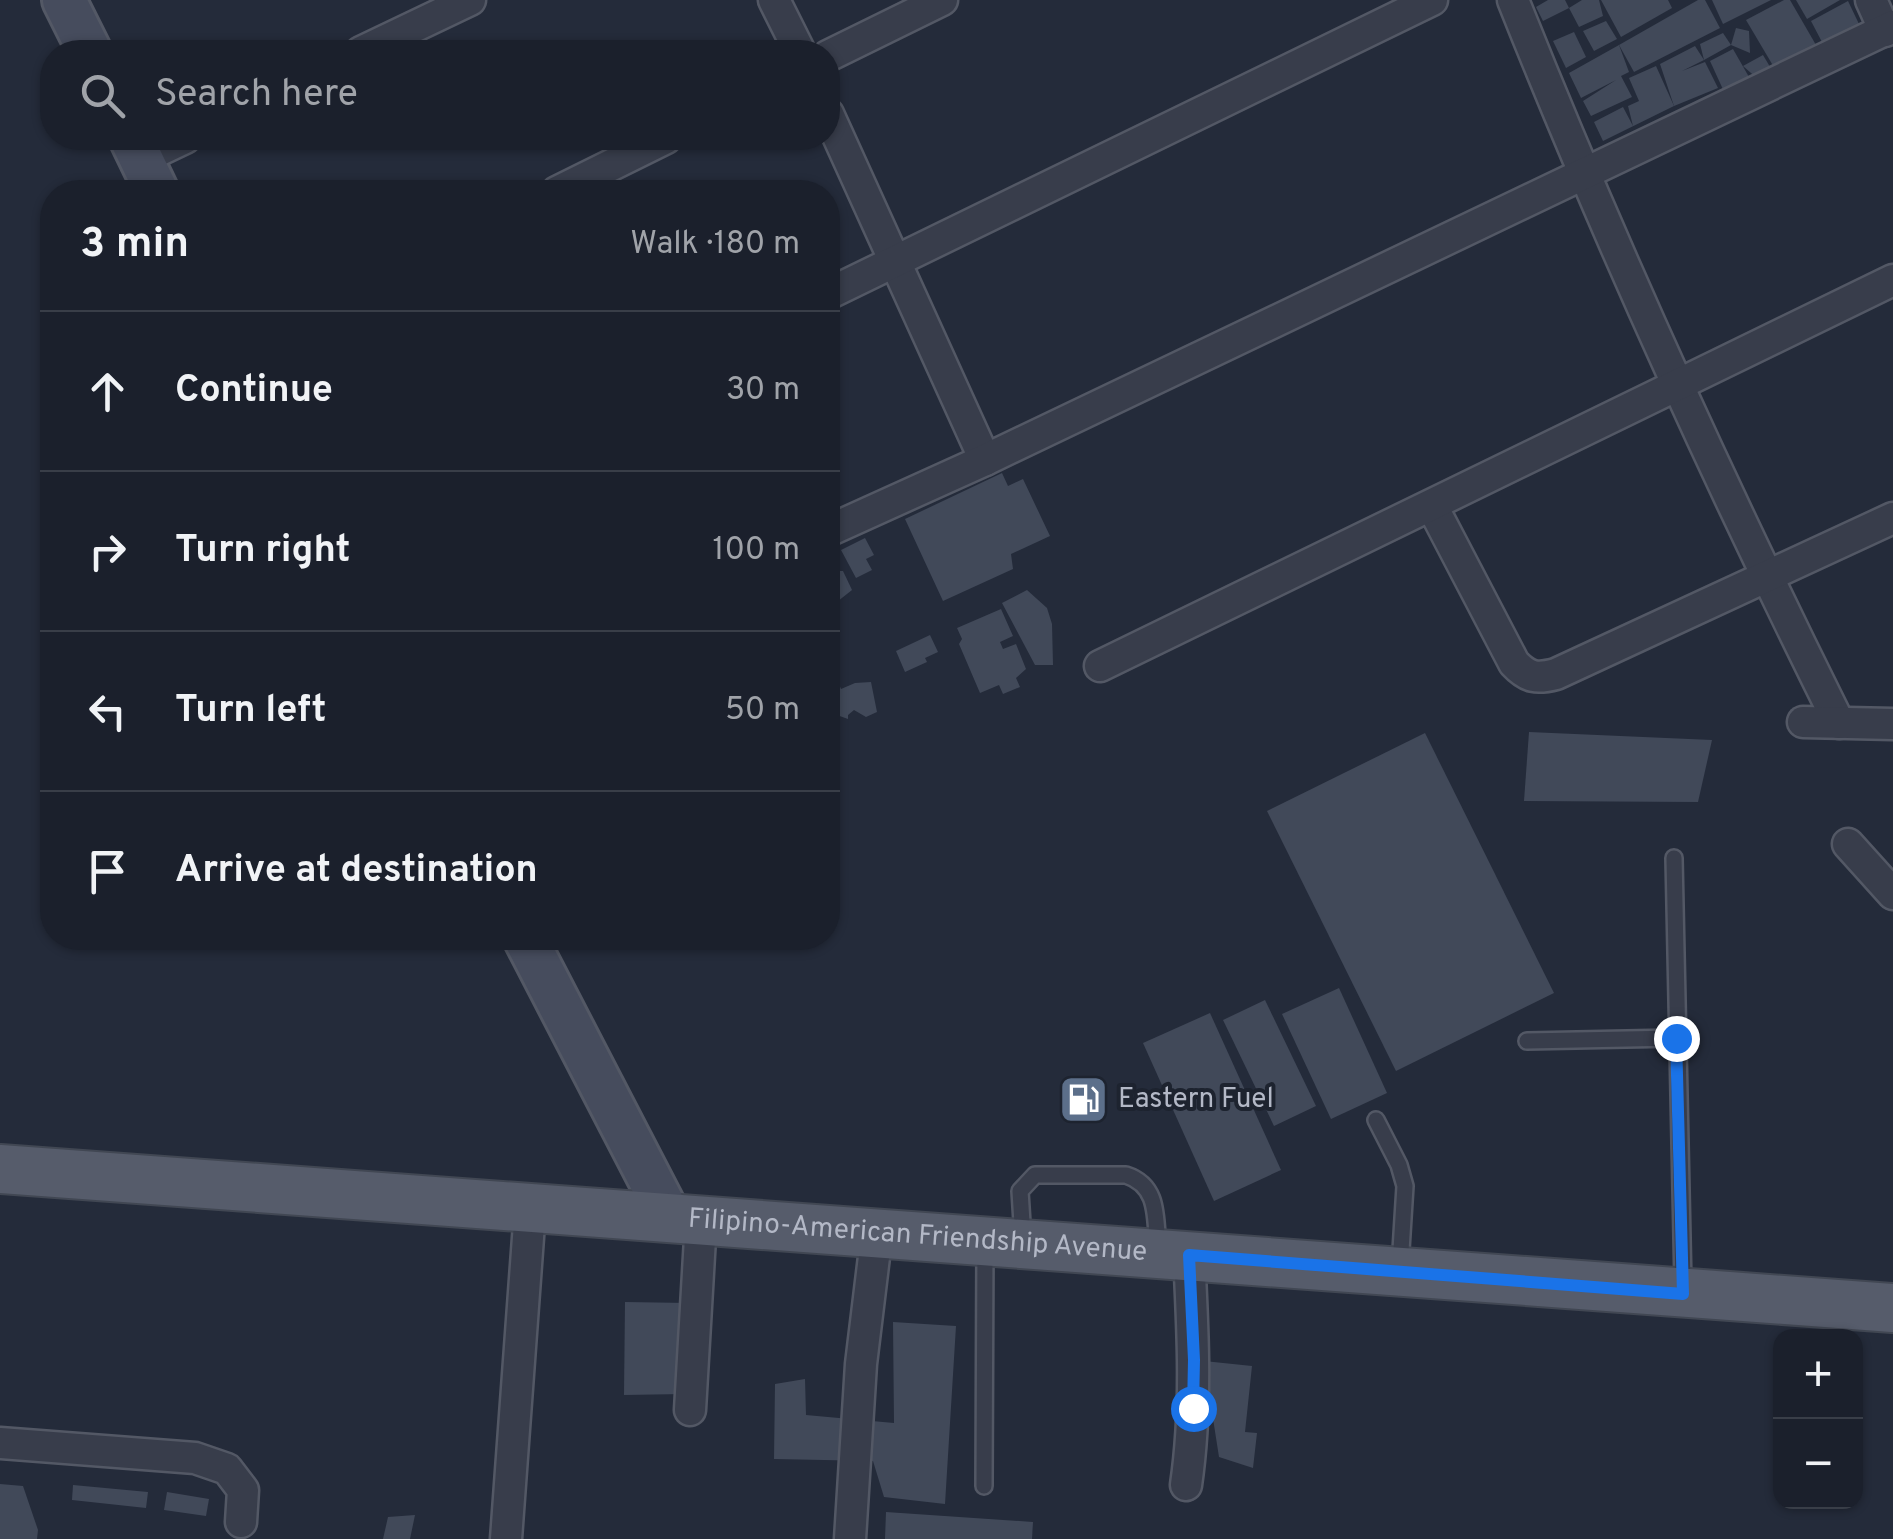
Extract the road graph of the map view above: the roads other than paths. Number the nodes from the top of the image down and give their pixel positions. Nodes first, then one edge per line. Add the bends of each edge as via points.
1 (64, 0) edge
2 (470, 0) edge
3 (774, 0) edge
4 (942, 0) edge
5 (1432, 0) edge
6 (1513, 0) edge
7 (1871, 0) edge
8 (1889, 28) edge
9 (84, 40) edge
10 (386, 40) edge
11 (794, 40) edge
12 (840, 50) edge
13 (840, 141) edge
14 (165, 150) edge
15 (642, 150) edge
16 (143, 163) edge
17 (1582, 173) junction
18 (581, 180) edge
19 (893, 262) junction
20 (1893, 280) edge
21 (840, 288) edge
22 (1677, 385) junction
23 (984, 460) junction
24 (1432, 506) junction
25 (1893, 518) edge
26 (840, 526) edge
27 (1767, 579) junction
28 (1100, 666) dead end
29 (1803, 722) dead end
30 (1839, 723) junction
31 (1893, 724) edge
32 (1848, 844) dead end
33 (1674, 858) dead end
34 (1893, 894) edge
35 (532, 950) edge
36 (1676, 1038) junction
37 (1527, 1041) dead end
38 (1376, 1120) dead end
39 (0, 1169) edge
40 (530, 1210) junction
41 (685, 1219) junction
42 (876, 1232) junction
43 (1004, 1242) junction
44 (1174, 1254) junction
45 (1399, 1270) junction
46 (1683, 1294) junction
47 (1893, 1308) edge
48 (690, 1410) dead end
49 (0, 1443) edge
50 (1186, 1485) dead end
51 (984, 1486) dead end
52 (241, 1522) dead end
53 (506, 1539) edge
54 (850, 1539) edge

1 - 9 street
2 - 10 street
3 - 11 street
4 - 12 street
5 - 19 street
6 - 17 street
7 - 8 street
8 - 17 street
13 - 19 street
14 - 16 street
15 - 18 street
17 - 22 street
17 - 23 street
19 - 21 street
19 - 23 street
20 - 22 street
22 - 24 street
22 - 27 street
23 - 26 street
24 - 27 street via 1500,641 1526,676 1556,674
24 - 28 street
25 - 27 street
27 - 30 street
29 - 30 street
30 - 31 street
32 - 34 street
33 - 36 lane
35 - 41 street
36 - 37 lane
36 - 46 lane
38 - 45 lane via 1406,1186
39 - 40 main road, Filipino-American Friendship Avenue
40 - 41 main road, Filipino-American Friendship Avenue
40 - 53 street
41 - 42 main road, Filipino-American Friendship Avenue
41 - 48 street
42 - 43 main road, Filipino-American Friendship Avenue
42 - 54 street
43 - 44 main road, Filipino-American Friendship Avenue
43 - 44 lane via 1020,1191 1035,1175 1126,1174 1140,1179 1152,1196
43 - 51 lane
44 - 45 main road, Filipino-American Friendship Avenue
44 - 50 street via 1194,1360
45 - 46 main road, Filipino-American Friendship Avenue
46 - 47 main road, Filipino-American Friendship Avenue
49 - 52 street via 195,1458 227,1469 243,1490

